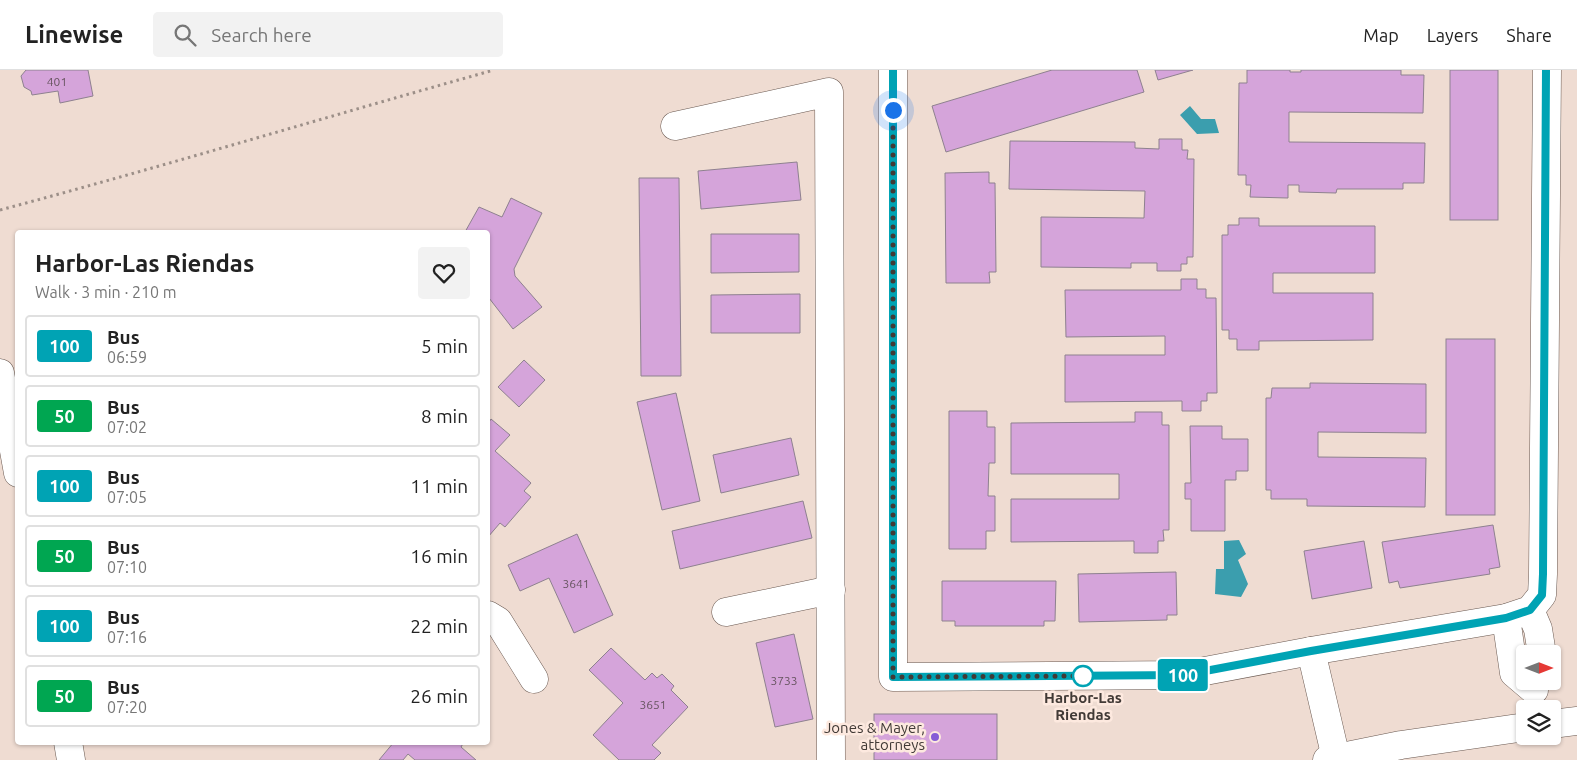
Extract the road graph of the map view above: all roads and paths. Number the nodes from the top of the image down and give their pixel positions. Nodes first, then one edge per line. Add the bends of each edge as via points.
1 (494, 70) edge
2 (893, 70) edge
3 (1546, 70) edge
4 (675, 126) dead end
5 (0, 210) edge
6 (0, 373) edge
7 (15, 458) edge
8 (831, 590) junction
9 (726, 612) dead end
10 (1518, 614) junction
11 (490, 616) edge
12 (1541, 645) edge
13 (1311, 651) junction
14 (534, 679) dead end
15 (1536, 693) edge
16 (1577, 721) edge
17 (1561, 723) edge
18 (1516, 729) edge
19 (68, 745) edge
20 (1401, 753) edge
21 (1332, 759) edge
22 (71, 760) edge
23 (832, 760) edge

1 - 5 path
2 - 13 street via 893,677 1184,675
3 - 10 street via 1542,595
4 - 8 street via 829,92
6 - 7 street
8 - 9 street
8 - 23 street
10 - 12 street via 1538,628
10 - 13 street
10 - 15 street via 1514,673
11 - 14 street via 498,621
13 - 21 street
16 - 17 street
18 - 20 street
19 - 22 street
20 - 21 street

